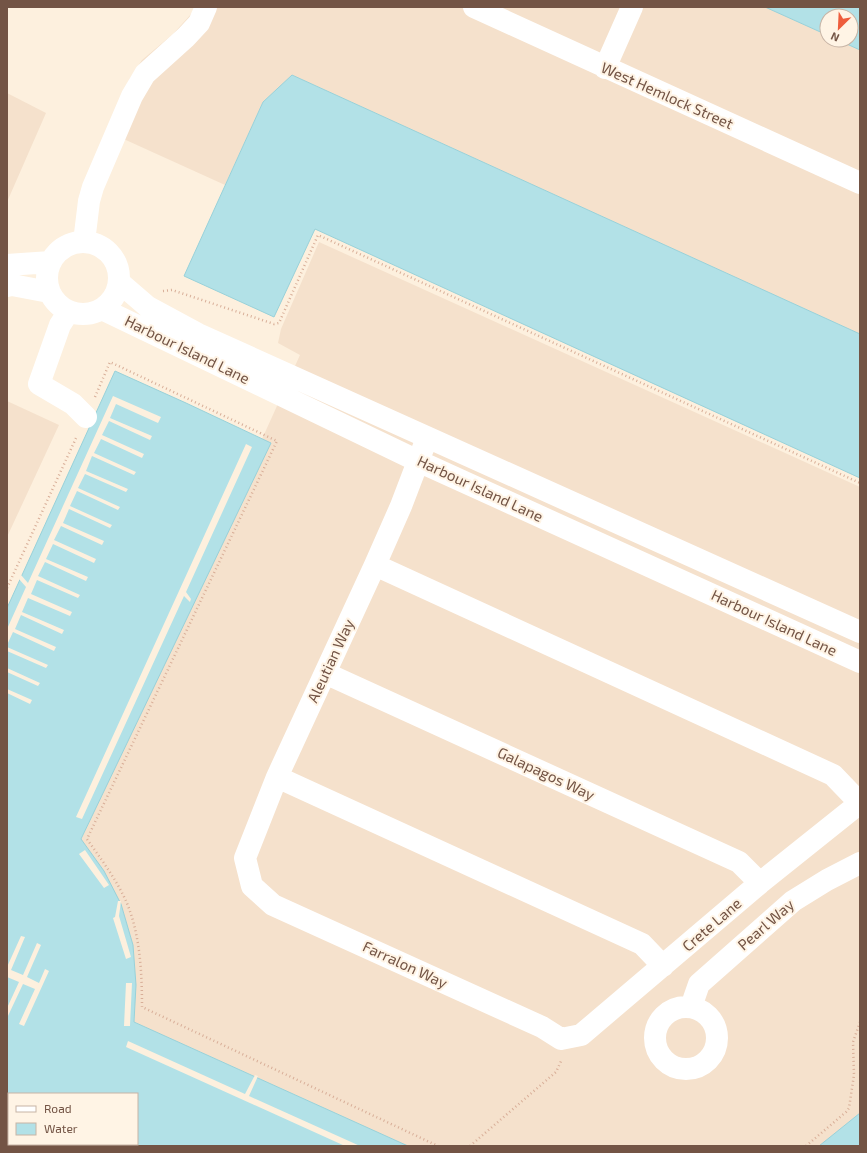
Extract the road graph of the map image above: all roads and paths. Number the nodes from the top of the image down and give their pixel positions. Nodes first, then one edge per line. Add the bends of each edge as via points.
1 (206, 7) edge
2 (474, 7) edge
3 (632, 7) edge
4 (605, 68) junction
5 (860, 183) edge
6 (84, 242) junction
7 (51, 262) junction
8 (7, 265) edge
9 (119, 282) junction
10 (7, 286) edge
11 (49, 292) junction
12 (148, 307) junction
13 (102, 309) junction
14 (69, 311) junction
15 (86, 417) junction
16 (427, 438) junction
17 (418, 461) junction
18 (860, 483) edge
19 (375, 565) junction
20 (7, 588) edge
21 (860, 632) edge
22 (860, 662) edge
23 (325, 673) junction
24 (277, 777) junction
25 (860, 803) edge
26 (860, 863) edge
27 (760, 883) junction
28 (252, 886) joint
29 (663, 966) junction
30 (691, 1007) dead end
31 (860, 1022) edge
32 (561, 1039) junction
33 (438, 1146) edge
34 (470, 1146) edge
35 (806, 1146) edge

1 - 6 street via 199,23 145,74 132,96 94,186 89,202
2 - 4 street, West Hemlock Street
3 - 4 street
4 - 5 street, West Hemlock Street
6 - 7 street via 64,247
6 - 9 street via 106,250 114,260
7 - 8 street
7 - 11 street via 47,277
9 - 12 street, Harbour Island Lane
9 - 13 street via 110,302
10 - 11 street
11 - 14 street via 61,307
12 - 16 street, Harbour Island Lane via 198,334
12 - 18 path via 158,294 172,290 274,324 279,323 318,235
13 - 14 street via 80,314
13 - 17 street, Harbour Island Lane
14 - 15 street via 60,325 39,384 73,404
15 - 20 path
15 - 33 path via 110,362 277,441 87,839 108,868 126,902 138,942 142,1007
16 - 17 street, Aleutian Way
16 - 21 street, Harbour Island Lane
17 - 19 street, Aleutian Way
17 - 22 street, Harbour Island Lane
19 - 23 street, Aleutian Way
19 - 25 street via 833,775
23 - 24 street, Aleutian Way
23 - 27 street, Galapagos Way via 739,862
24 - 28 street, Aleutian Way via 245,858
24 - 29 street via 642,944
25 - 27 street, Crete Lane
26 - 30 street, Pearl Way via 793,901 699,984
27 - 29 street, Crete Lane
28 - 32 street, Farralon Way via 273,905 542,1027
29 - 32 street, Crete Lane via 581,1034
31 - 35 path via 854,1042 854,1075 848,1108
32 - 34 path via 563,1056 556,1072

